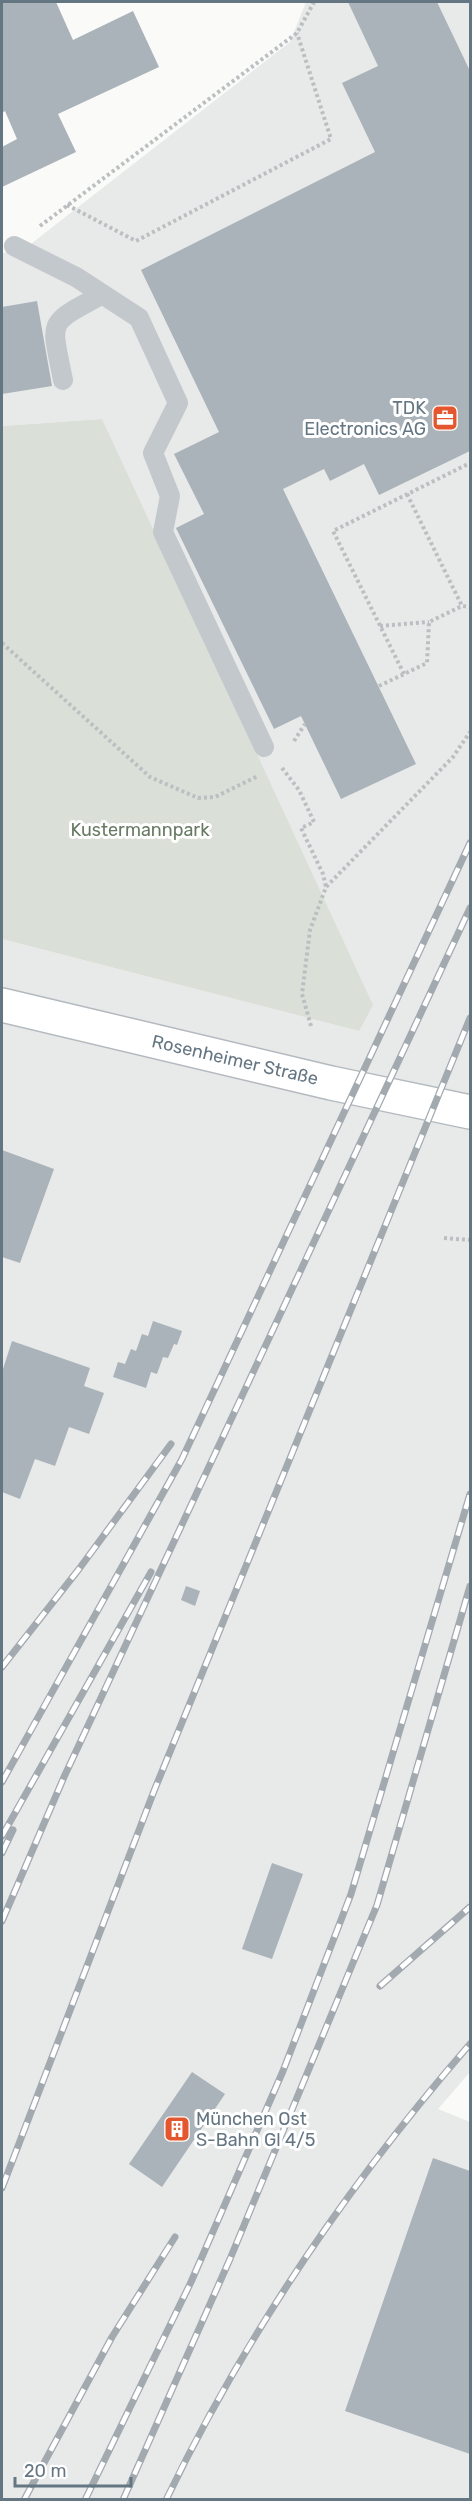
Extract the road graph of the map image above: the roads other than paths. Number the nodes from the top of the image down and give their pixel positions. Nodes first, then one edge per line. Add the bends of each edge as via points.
1 (14, 246) road end
2 (101, 295) junction
3 (63, 380) dead end
4 (264, 747) dead end
5 (2, 1005) edge
6 (471, 1112) edge

1 - 2 lane via 76,277
2 - 3 lane via 56,323 53,333
2 - 4 lane via 139,318 178,403 153,453 170,496 163,532
5 - 6 main road, Rosenheimer Straße

